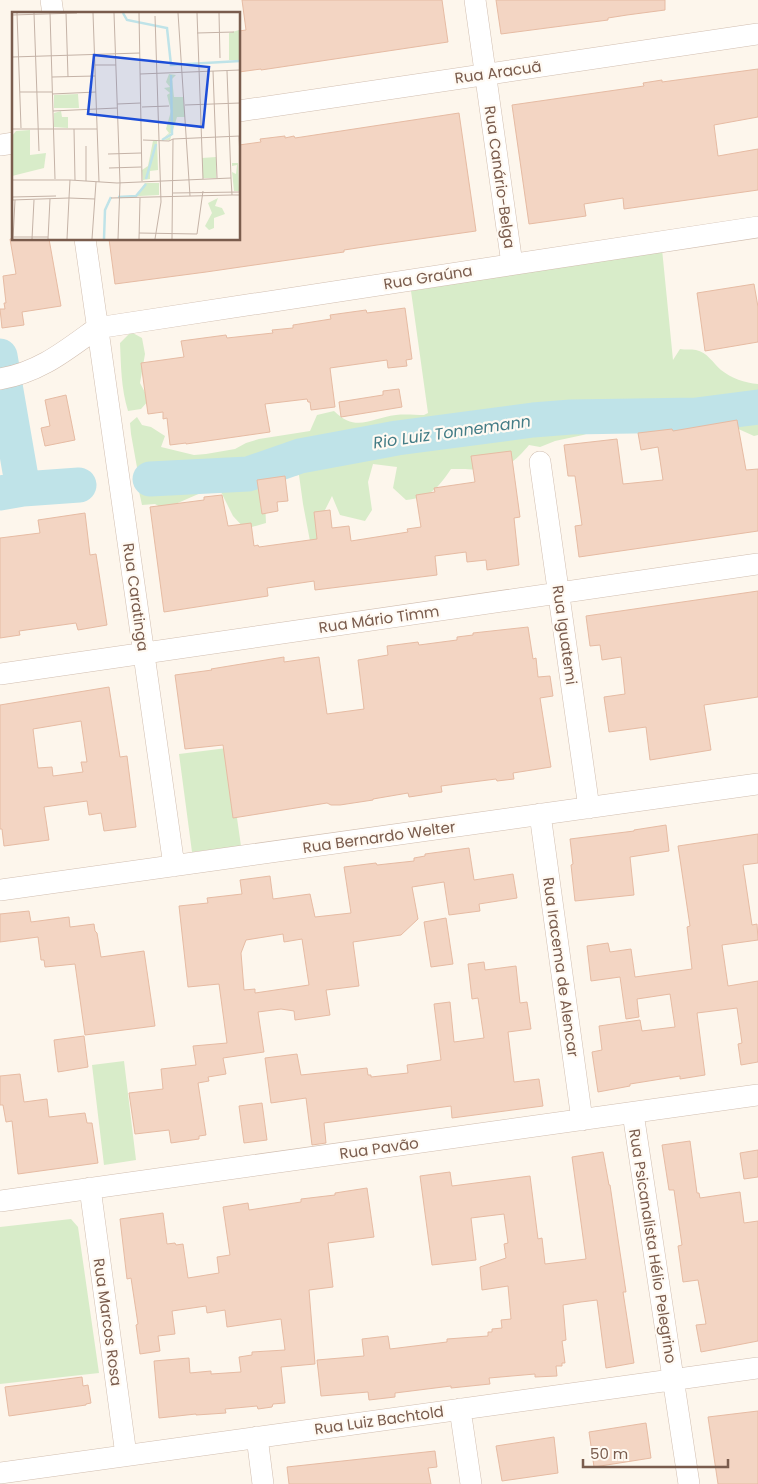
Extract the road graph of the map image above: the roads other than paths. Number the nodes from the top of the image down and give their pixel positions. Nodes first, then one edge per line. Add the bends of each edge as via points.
1 (475, 0) edge
2 (758, 34) edge
3 (485, 74) junction
4 (240, 111) edge
5 (758, 227) edge
6 (84, 240) edge
7 (512, 264) junction
8 (97, 328) junction
9 (9, 377) edge
10 (540, 462) dead end
11 (758, 564) edge
12 (559, 593) junction
13 (144, 653) junction
14 (0, 674) edge
15 (758, 784) edge
16 (589, 808) junction
17 (540, 814) junction
18 (174, 866) junction
19 (0, 890) edge
20 (758, 1095) edge
21 (633, 1113) junction
22 (582, 1120) junction
23 (90, 1188) junction
24 (0, 1201) edge
25 (758, 1368) edge
26 (674, 1380) junction
27 (460, 1409) junction
28 (256, 1437) junction
29 (126, 1455) junction
30 (0, 1473) edge
31 (263, 1484) edge
32 (471, 1484) edge
33 (689, 1484) edge

1 - 3 street, Rua Canário-Belga
2 - 3 street, Rua Aracuã
3 - 4 street, Rua Aracuã
3 - 7 street, Rua Canário-Belga
5 - 7 street, Rua Graúna
6 - 8 street, Rua Caratinga
7 - 8 street, Rua Graúna
8 - 9 street via 51,361
8 - 13 street, Rua Caratinga
10 - 12 street, Rua Iguatemi
11 - 12 street, Rua Mário Timm
12 - 13 street, Rua Mário Timm
12 - 16 street, Rua Iguatemi
13 - 14 street, Rua Mário Timm
13 - 18 street, Rua Caratinga
15 - 16 street, Rua Bernardo Welter
16 - 17 street, Rua Bernardo Welter
17 - 18 street, Rua Bernardo Welter
17 - 22 street, Rua Iracema de Alencar
18 - 19 street, Rua Bernardo Welter
20 - 21 street, Rua Pavão
21 - 22 street, Rua Pavão
21 - 26 street, Rua Psicanalista Hélio Pelegrino
22 - 23 street, Rua Pavão
23 - 24 street, Rua Pavão
23 - 29 street, Rua Marcos Rosa
25 - 26 street, Rua Luiz Bachtold
26 - 27 street, Rua Luiz Bachtold
26 - 33 street, Rua Psicanalista Hélio Pelegrino
27 - 28 street, Rua Luiz Bachtold
27 - 32 street
28 - 29 street, Rua Luiz Bachtold
28 - 31 street
29 - 30 street, Rua Luiz Bachtold

